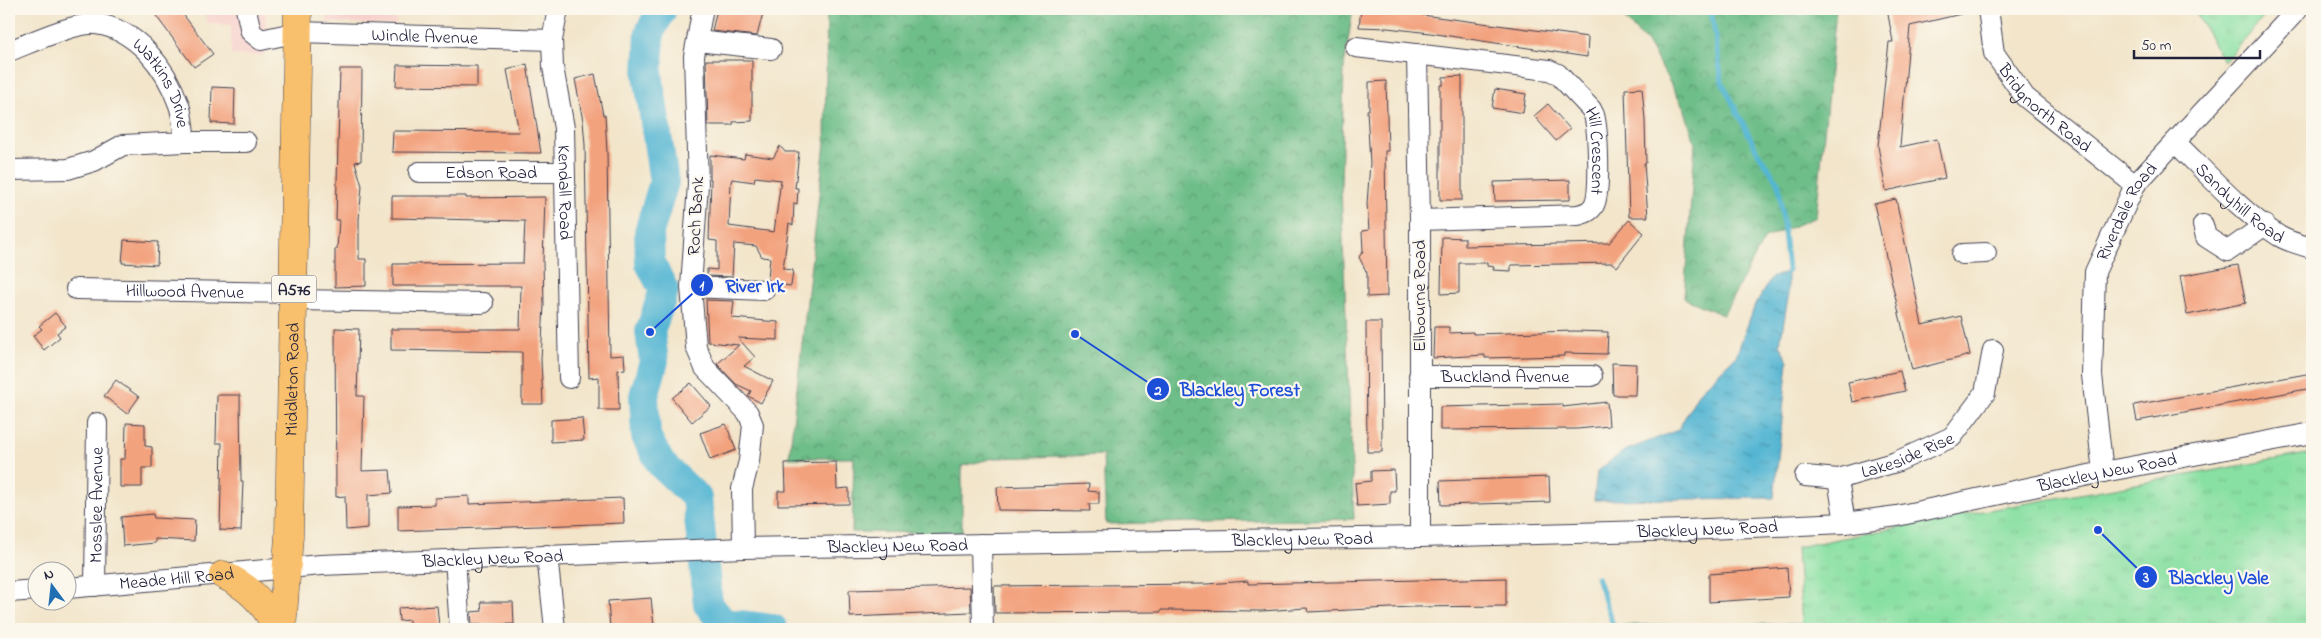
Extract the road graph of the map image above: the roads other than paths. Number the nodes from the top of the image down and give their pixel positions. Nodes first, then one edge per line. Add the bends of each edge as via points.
1 (246, 9) edge
2 (558, 9) edge
3 (1988, 9) edge
4 (2298, 9) edge
5 (702, 13) dead end
6 (298, 21) edge
7 (552, 40) junction
8 (697, 41) junction
9 (1356, 47) dead end
10 (771, 49) dead end
11 (9, 51) edge
12 (1417, 54) junction
13 (185, 142) junction
14 (246, 142) dead end
15 (2176, 143) junction
16 (9, 170) edge
17 (419, 172) dead end
18 (564, 172) junction
19 (2135, 185) junction
20 (1420, 220) junction
21 (2203, 225) dead end
22 (2265, 225) junction
23 (2312, 248) edge
24 (1986, 253) dead end
25 (1962, 254) dead end
26 (691, 287) junction
27 (76, 289) dead end
28 (764, 290) dead end
29 (294, 297) junction
30 (483, 303) dead end
31 (1992, 350) dead end
32 (1419, 376) junction
33 (1592, 376) dead end
34 (569, 378) dead end
35 (97, 423) dead end
36 (2312, 433) edge
37 (2103, 472) junction
38 (1804, 476) dead end
39 (1838, 479) junction
40 (1845, 523) junction
41 (1420, 536) junction
42 (981, 544) junction
43 (743, 548) junction
44 (547, 556) junction
45 (455, 559) junction
46 (286, 569) junction
47 (223, 575) junction
48 (95, 586) junction
49 (78, 587) edge
50 (28, 591) edge
51 (9, 592) edge
52 (277, 629) edge
53 (282, 629) edge
54 (460, 629) edge
55 (556, 629) edge
56 (983, 629) edge

1 - 6 street, Windle Avenue via 251,32 261,40
2 - 7 street, Kendall Road
3 - 19 street, Bridgnorth Road via 1994,53 2025,96
4 - 15 street, Riverdale Road
5 - 8 street, Roch Bank
6 - 7 street, Windle Avenue
6 - 29 highway, Middleton Road / A576
7 - 18 street, Kendall Road via 553,67 564,128
8 - 10 street
8 - 26 street, Roch Bank via 694,56 698,184
9 - 12 street, Hill Crescent
11 - 13 street, Watkins Drive via 71,28 95,24 116,30 148,52 170,83 180,107
12 - 20 street, Ellbourne Road
12 - 20 street, Hill Crescent via 1549,70 1558,74 1594,115 1598,189 1594,206 1578,215
13 - 14 street
13 - 16 street, Watkins Drive via 123,145 68,169
15 - 19 street, Riverdale Road
15 - 22 street, Sandyhill Road via 2247,212
17 - 18 street, Edson Road
18 - 34 street, Kendall Road
19 - 37 street, Riverdale Road via 2094,272 2092,375
20 - 32 street, Ellbourne Road
21 - 22 street via 2206,237 2228,251
22 - 23 street, Sandyhill Road via 2280,236
24 - 25 street
26 - 28 street
26 - 43 street, Roch Bank via 696,346 706,368 748,413 753,425 742,489
27 - 29 street, Hillwood Avenue
29 - 30 street, Hillwood Avenue
29 - 46 highway, Middleton Road / A576
31 - 39 street, Lakeside Rise via 1986,393 1952,437 1896,462
32 - 33 street, Buckland Avenue
32 - 41 street, Ellbourne Road
35 - 48 street, Mosslee Avenue
36 - 37 street, Blackley New Road
37 - 40 street, Blackley New Road via 1897,516
38 - 39 street
39 - 40 street, Lakeside Rise
40 - 41 street, Blackley New Road
41 - 42 street, Blackley New Road
42 - 43 street, Blackley New Road
42 - 56 street
43 - 44 street, Blackley New Road
44 - 45 street, Blackley New Road
44 - 55 street
45 - 46 street, Blackley New Road
45 - 54 street
46 - 47 street, Meade Hill Road
46 - 53 highway, Middleton Road / A576
47 - 48 street, Meade Hill Road
47 - 52 highway via 246,587 255,596
48 - 49 street, Meade Hill Road
50 - 51 street

